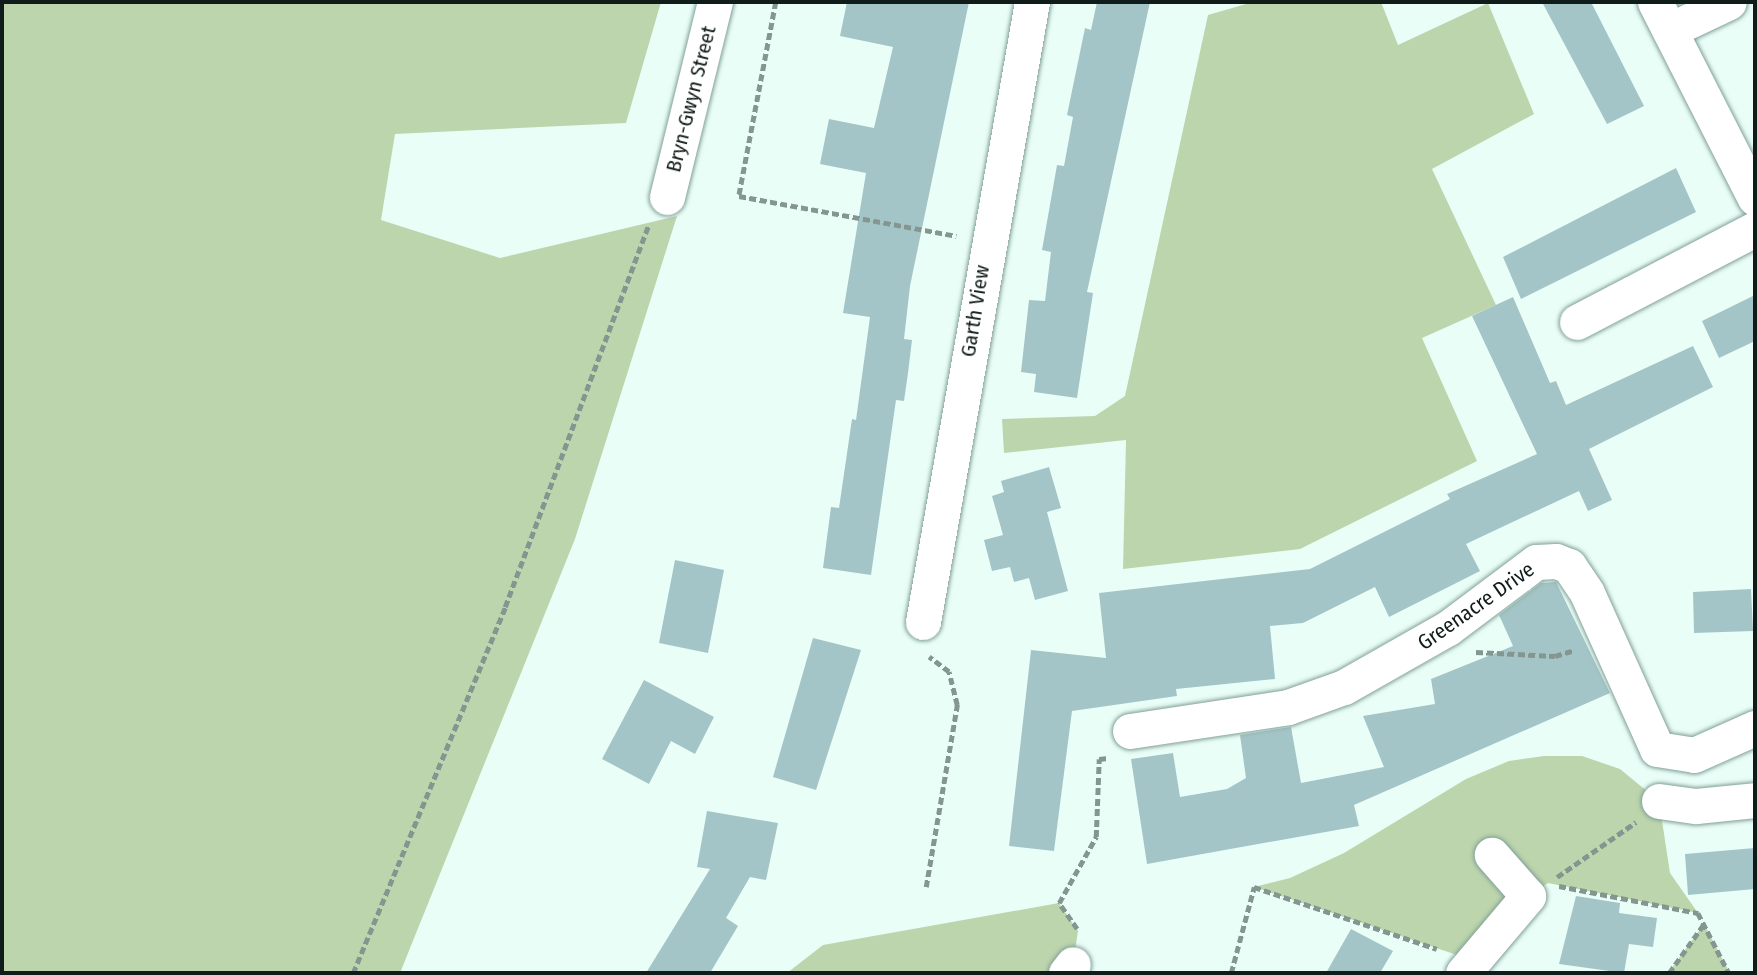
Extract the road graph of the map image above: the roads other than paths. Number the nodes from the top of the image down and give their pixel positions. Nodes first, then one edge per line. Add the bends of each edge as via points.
1 (715, 2) edge
2 (1032, 2) edge
3 (1729, 2) edge
4 (1663, 16) edge
5 (667, 197) road end
6 (1755, 198) edge
7 (1755, 229) edge
8 (1577, 322) dead end
9 (923, 622) dead end
10 (1755, 729) edge
11 (1130, 731) road end
12 (1755, 800) edge
13 (1659, 801) road end
14 (1492, 855) dead end
15 (1468, 966) edge

1 - 5 street, Bryn-Gwyn Street
2 - 9 street, Garth View
3 - 4 street
4 - 6 street
7 - 8 street
10 - 11 street, Greenacre Drive via 1694,755 1657,749 1587,593 1569,566 1556,561 1536,562 1439,634 1344,687 1289,708
12 - 13 street via 1696,806
14 - 15 street via 1528,896

